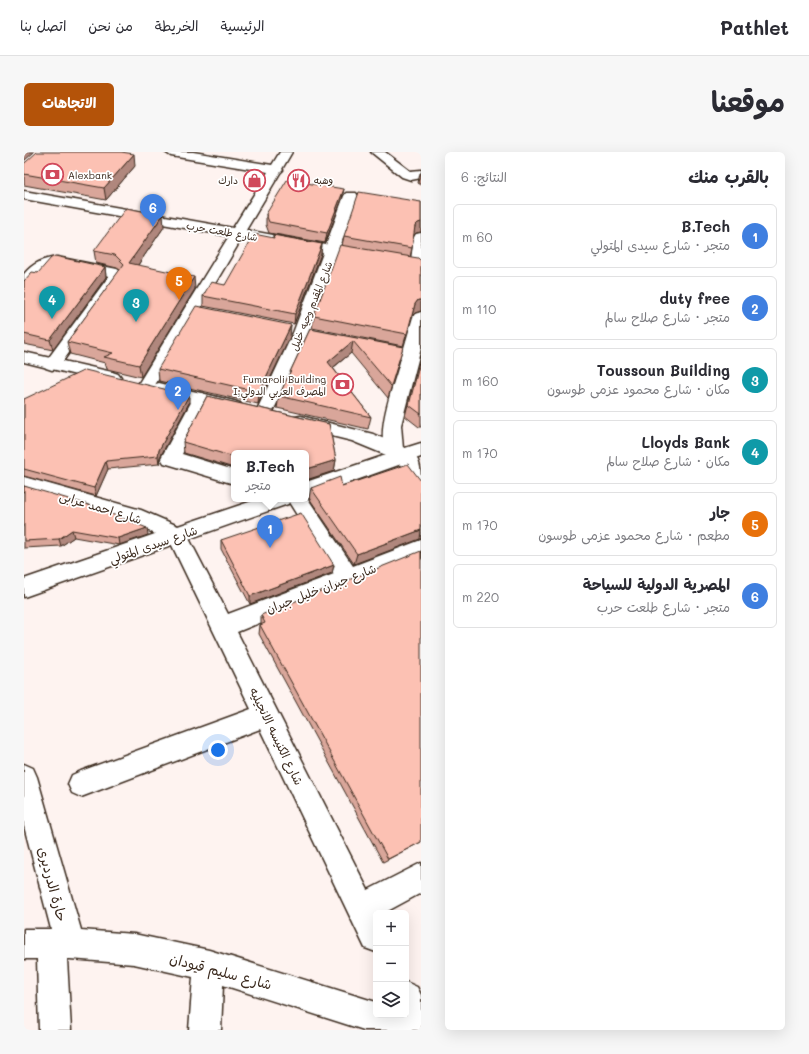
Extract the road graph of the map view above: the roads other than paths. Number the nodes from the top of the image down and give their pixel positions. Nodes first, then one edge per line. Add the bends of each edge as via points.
1 (171, 152) edge
2 (286, 152) edge
3 (377, 152) edge
4 (421, 174) edge
5 (273, 176) junction
6 (284, 185) edge
7 (336, 193) edge
8 (24, 195) edge
9 (351, 196) junction
10 (367, 198) edge
11 (238, 234) junction
12 (421, 237) edge
13 (332, 250) junction
14 (419, 266) edge
15 (24, 284) edge
16 (421, 317) edge
17 (294, 331) junction
18 (318, 336) edge
19 (357, 344) edge
20 (411, 355) junction
21 (24, 357) edge
22 (52, 364) junction
23 (146, 386) junction
24 (201, 399) junction
25 (276, 417) junction
26 (406, 452) edge
27 (231, 476) edge
28 (421, 477) edge
29 (24, 484) edge
30 (309, 489) edge
31 (273, 502) edge
32 (300, 502) edge
33 (177, 536) junction
34 (421, 549) edge
35 (348, 577) junction
36 (24, 588) edge
37 (222, 627) junction
38 (267, 715) junction
39 (24, 778) edge
40 (81, 784) dead end
41 (421, 877) edge
42 (362, 909) junction
43 (373, 931) edge
44 (48, 944) edge
45 (209, 965) junction
46 (409, 1004) edge
47 (369, 1022) edge
48 (421, 1028) edge
49 (55, 1030) edge
50 (205, 1030) edge
51 (413, 1030) edge

1 - 5 street
2 - 5 street
3 - 4 street via 406,174
5 - 6 street
5 - 11 street
7 - 9 street
8 - 11 street, شارع طلعت حرب
9 - 10 street
9 - 13 street, شارع المقدم وجيه خليل
11 - 13 street, شارع طلعت حرب
11 - 23 street via 200,312
12 - 14 street
13 - 14 street, شارع طلعت حرب
13 - 17 street, شارع المقدم وجيه خليل
15 - 22 street via 39,266 57,261 118,275
16 - 20 street
17 - 18 street
17 - 25 street, شارع المقدم وجيه خليل
19 - 20 street
20 - 26 street via 392,425
21 - 22 street
22 - 23 street
23 - 24 street
24 - 25 street
24 - 27 street via 171,458
25 - 26 street via 367,438
26 - 28 street
26 - 30 street
29 - 33 street, شارع احمد عرابى via 142,518
31 - 33 street, شارع سيدى المتولي
32 - 35 street
33 - 36 street, شارع سيدى المتولي
33 - 37 street, شارع الكنيسه الانجيليه
34 - 35 street, شارع جبران خليل جبران
35 - 37 street, شارع جبران خليل جبران
37 - 38 street, شارع الكنيسه الانجيليه
38 - 40 street
38 - 42 street, شارع الكنيسه الانجيليه
39 - 44 street, حارة الدرديرى
41 - 42 street
42 - 43 street, شارع الكنيسه الانجيليه
44 - 45 street, شارع سليم قيودان via 134,949
44 - 49 street, حارة الدرديرى
45 - 47 street, شارع سليم قيودان
45 - 50 street
46 - 48 street
47 - 51 street, شارع سليم قيودان

